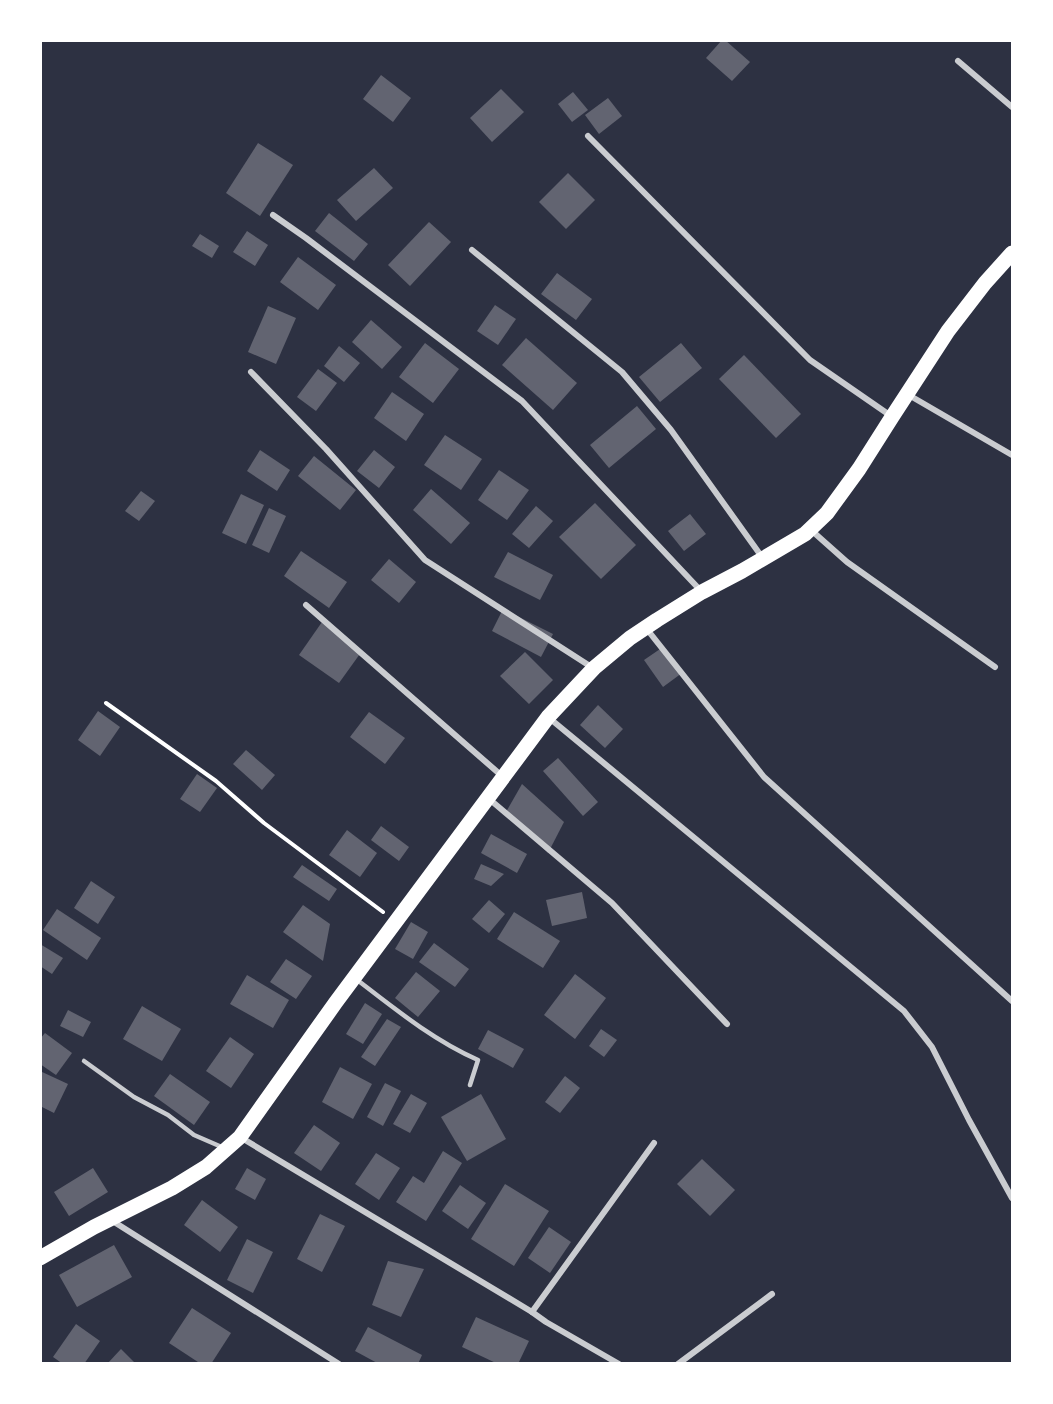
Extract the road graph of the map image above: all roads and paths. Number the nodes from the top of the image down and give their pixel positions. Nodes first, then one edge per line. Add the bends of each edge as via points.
1 (958, 62) dead end
2 (1012, 107) edge
3 (588, 136) dead end
4 (273, 215) dead end
5 (472, 250) dead end
6 (1012, 253) edge
7 (251, 372) dead end
8 (907, 394) junction
9 (892, 417) junction
10 (1012, 455) edge
11 (810, 529) junction
12 (763, 559) junction
13 (702, 592) junction
14 (306, 605) dead end
15 (646, 628) junction
16 (995, 667) dead end
17 (594, 668) junction
18 (106, 703) dead end
19 (548, 717) junction
20 (502, 777) junction
21 (488, 797) junction
22 (396, 921) junction
23 (354, 978) junction
24 (1012, 1001) edge
25 (727, 1024) dead end
26 (84, 1061) dead end
27 (470, 1085) dead end
28 (240, 1137) junction
29 (654, 1143) dead end
30 (226, 1149) junction
31 (1012, 1198) edge
32 (110, 1219) junction
33 (40, 1258) edge
34 (772, 1294) dead end
35 (532, 1312) junction
36 (339, 1364) edge
37 (619, 1364) edge
38 (678, 1364) edge

1 - 2 street
3 - 9 street via 810,360
4 - 13 street via 522,401
5 - 12 street via 622,372 671,430
6 - 8 main road via 948,332
7 - 17 street via 425,560
8 - 9 main road
8 - 10 street
9 - 11 main road via 827,513
11 - 12 main road
11 - 16 street via 847,562
12 - 13 main road
13 - 15 main road
14 - 20 street
15 - 17 main road
15 - 24 street via 764,777
17 - 19 main road
18 - 22 path via 216,781 264,823
19 - 20 main road
19 - 31 street via 904,1011 932,1047
20 - 21 main road
21 - 22 main road
21 - 25 street via 612,903
22 - 23 main road
23 - 27 lane via 388,1005 478,1060
23 - 28 main road
26 - 30 lane via 194,1135
28 - 30 main road
28 - 35 street
29 - 35 street
30 - 32 main road via 172,1188
32 - 33 main road
32 - 36 street
34 - 38 street
35 - 37 street

